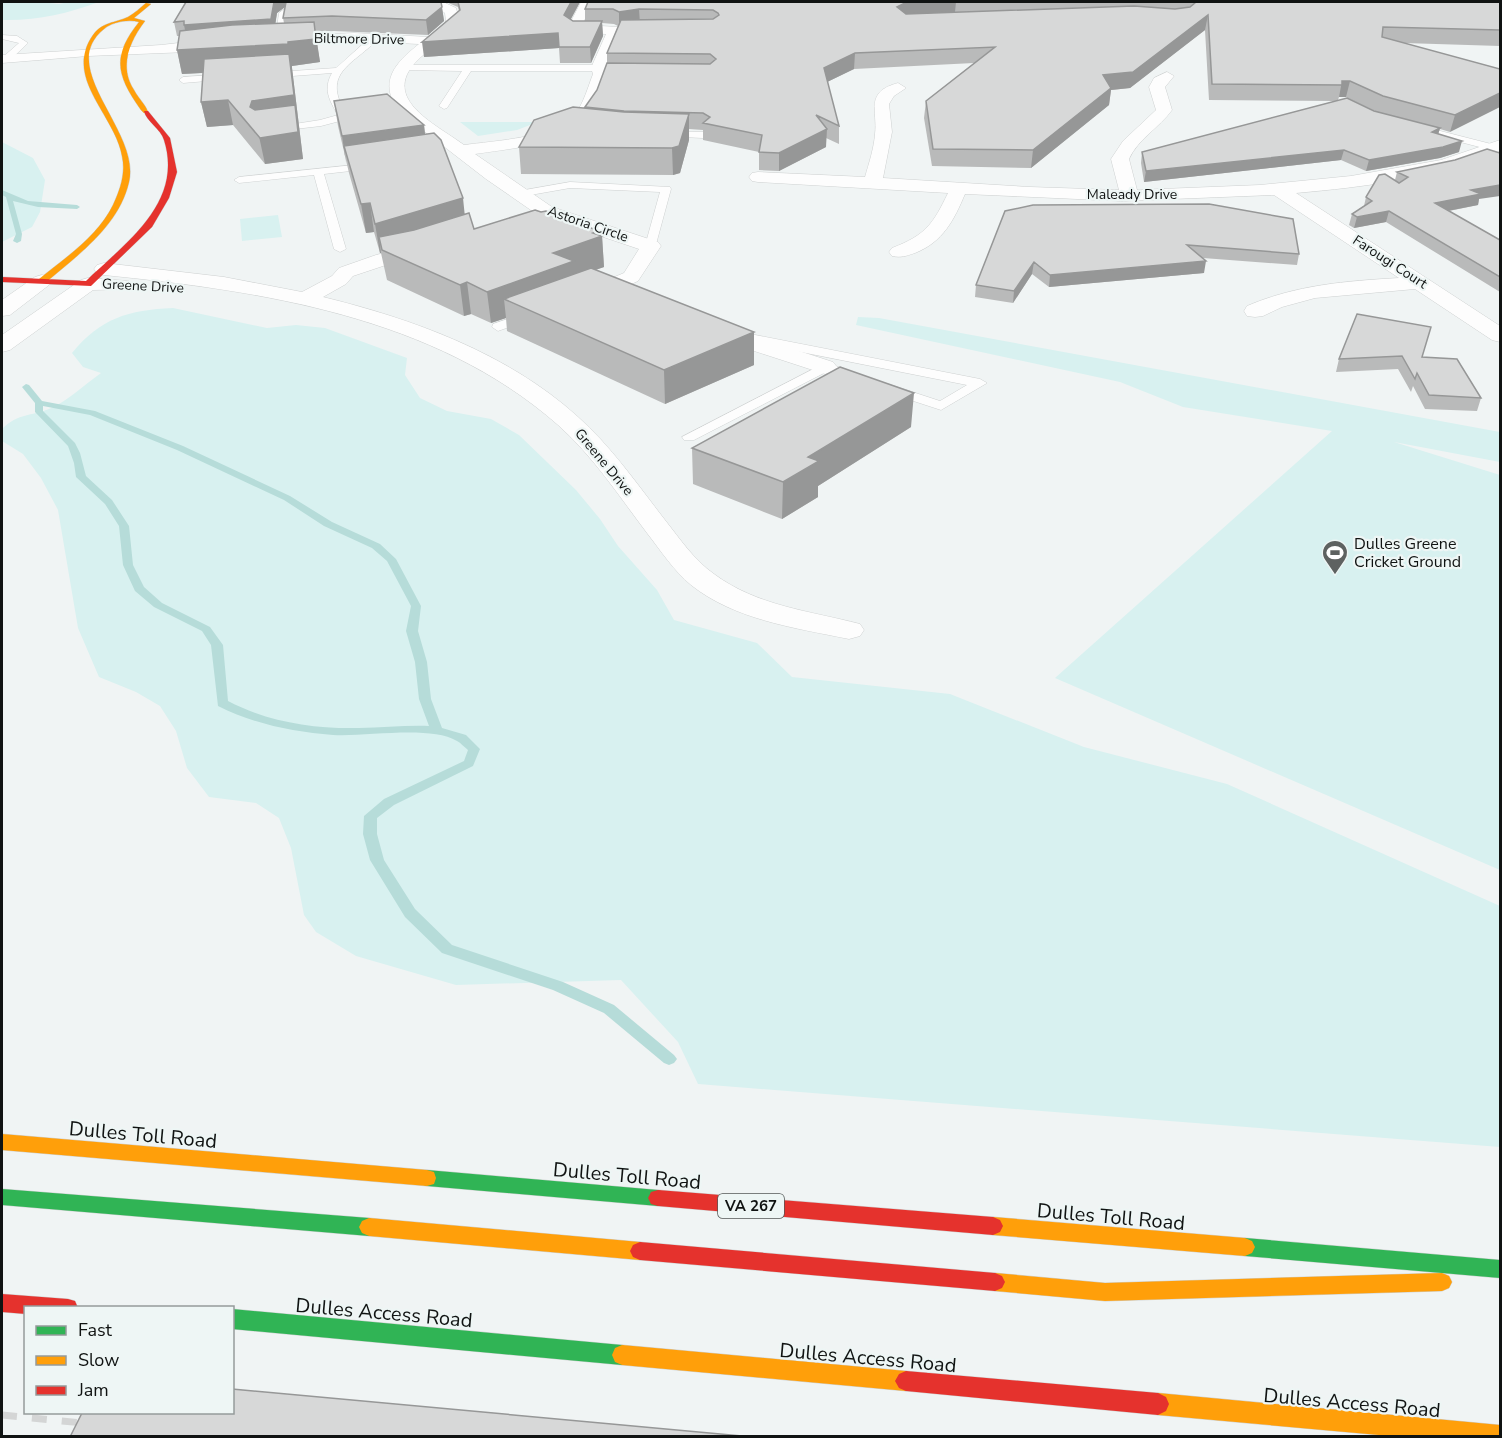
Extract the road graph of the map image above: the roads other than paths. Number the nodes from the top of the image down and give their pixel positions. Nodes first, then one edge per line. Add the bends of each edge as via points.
1 (152, 2) edge
2 (434, 2) edge
3 (587, 2) edge
4 (300, 5) edge
5 (129, 18) junction
6 (2, 37) edge
7 (375, 38) junction
8 (278, 40) junction
9 (260, 41) edge
10 (431, 41) junction
11 (238, 43) edge
12 (126, 50) junction
13 (88, 52) junction
14 (4, 59) edge
15 (404, 68) junction
16 (468, 68) junction
17 (337, 70) junction
18 (602, 72) junction
19 (254, 75) edge
20 (242, 76) edge
21 (1167, 76) edge
22 (183, 80) edge
23 (898, 88) dead end
24 (444, 106) dead end
25 (363, 113) edge
26 (343, 116) junction
27 (1408, 125) edge
28 (568, 127) junction
29 (586, 129) edge
30 (260, 131) edge
31 (647, 134) edge
32 (703, 135) edge
33 (1498, 147) edge
34 (455, 152) junction
35 (381, 165) edge
36 (319, 173) junction
37 (758, 177) edge
38 (240, 180) dead end
39 (873, 182) junction
40 (959, 188) junction
41 (1279, 189) junction
42 (519, 194) junction
43 (1129, 195) junction
44 (545, 211) junction
45 (523, 218) edge
46 (447, 243) edge
47 (651, 246) junction
48 (340, 249) dead end
49 (899, 252) dead end
50 (2, 267) edge
51 (50, 275) junction
52 (96, 277) junction
53 (2, 280) edge
54 (1422, 282) junction
55 (306, 298) junction
56 (649, 304) edge
57 (2, 310) edge
58 (542, 311) edge
59 (1255, 311) dead end
60 (691, 322) edge
61 (498, 327) edge
62 (712, 330) junction
63 (1500, 335) edge
64 (2, 345) edge
65 (825, 367) junction
66 (856, 378) edge
67 (878, 385) edge
68 (689, 436) dead end
69 (849, 630) dead end
70 (2, 1142) edge
71 (2, 1197) edge
72 (1500, 1269) edge
73 (1477, 1281) dead end
74 (1500, 1281) edge
75 (1453, 1282) dead end
76 (2, 1303) edge
77 (42, 1306) edge
78 (234, 1319) edge
79 (1500, 1436) edge

1 - 5 main road
2 - 10 street via 451,11 453,23
3 - 18 street via 573,29 618,30
4 - 8 lane via 283,13
5 - 12 main road via 142,21
5 - 13 main road via 106,23
6 - 14 lane via 24,43
7 - 8 street, Biltmore Drive
7 - 10 street, Biltmore Drive
7 - 17 lane
8 - 9 street, Biltmore Drive
10 - 15 street
11 - 12 street
12 - 13 street
12 - 52 main road via 123,75 167,138 174,172 149,225
13 - 14 street
13 - 51 main road via 87,84 118,132 126,153 122,193 79,249
15 - 16 lane
15 - 34 street, Astoria Circle via 396,81 399,109
16 - 18 lane
16 - 24 lane
17 - 19 lane
17 - 26 lane via 330,97
18 - 28 street via 584,113
20 - 22 lane
21 - 43 street via 1156,87 1164,110 1157,122 1134,138 1120,159
23 - 39 street via 888,93 881,104 884,132
25 - 26 lane
26 - 30 lane
27 - 33 lane
28 - 29 lane
28 - 34 street via 538,137
31 - 32 lane
33 - 41 street, Maleady Drive via 1386,176
34 - 42 street, Astoria Circle
35 - 36 lane
36 - 38 lane
36 - 48 lane
37 - 39 street, Maleady Drive
39 - 40 street, Maleady Drive
40 - 43 street, Maleady Drive
40 - 49 street via 932,238
41 - 43 street, Maleady Drive
41 - 54 street, Farougi Court
42 - 44 street, Astoria Circle
42 - 47 lane via 570,185 666,189
44 - 45 street
44 - 47 street, Astoria Circle
46 - 55 street via 411,254 362,278 339,280
47 - 56 street, Astoria Circle via 631,277 602,288
50 - 51 main road
51 - 52 main road
51 - 52 main road
51 - 53 main road
51 - 57 street
52 - 55 street, Greene Drive
52 - 64 street
54 - 59 street via 1296,295
54 - 63 street, Farougi Court
55 - 69 street, Greene Drive via 414,332 516,383 582,434 688,568 712,587 752,606
58 - 61 lane
60 - 62 street
62 - 65 street
62 - 67 lane via 980,382 941,406
65 - 66 lane
65 - 68 lane
70 - 72 main road, Dulles Toll Road / VA 267
71 - 75 main road via 1105,1292
73 - 74 main road
76 - 77 main road
78 - 79 main road, Dulles Access Road

